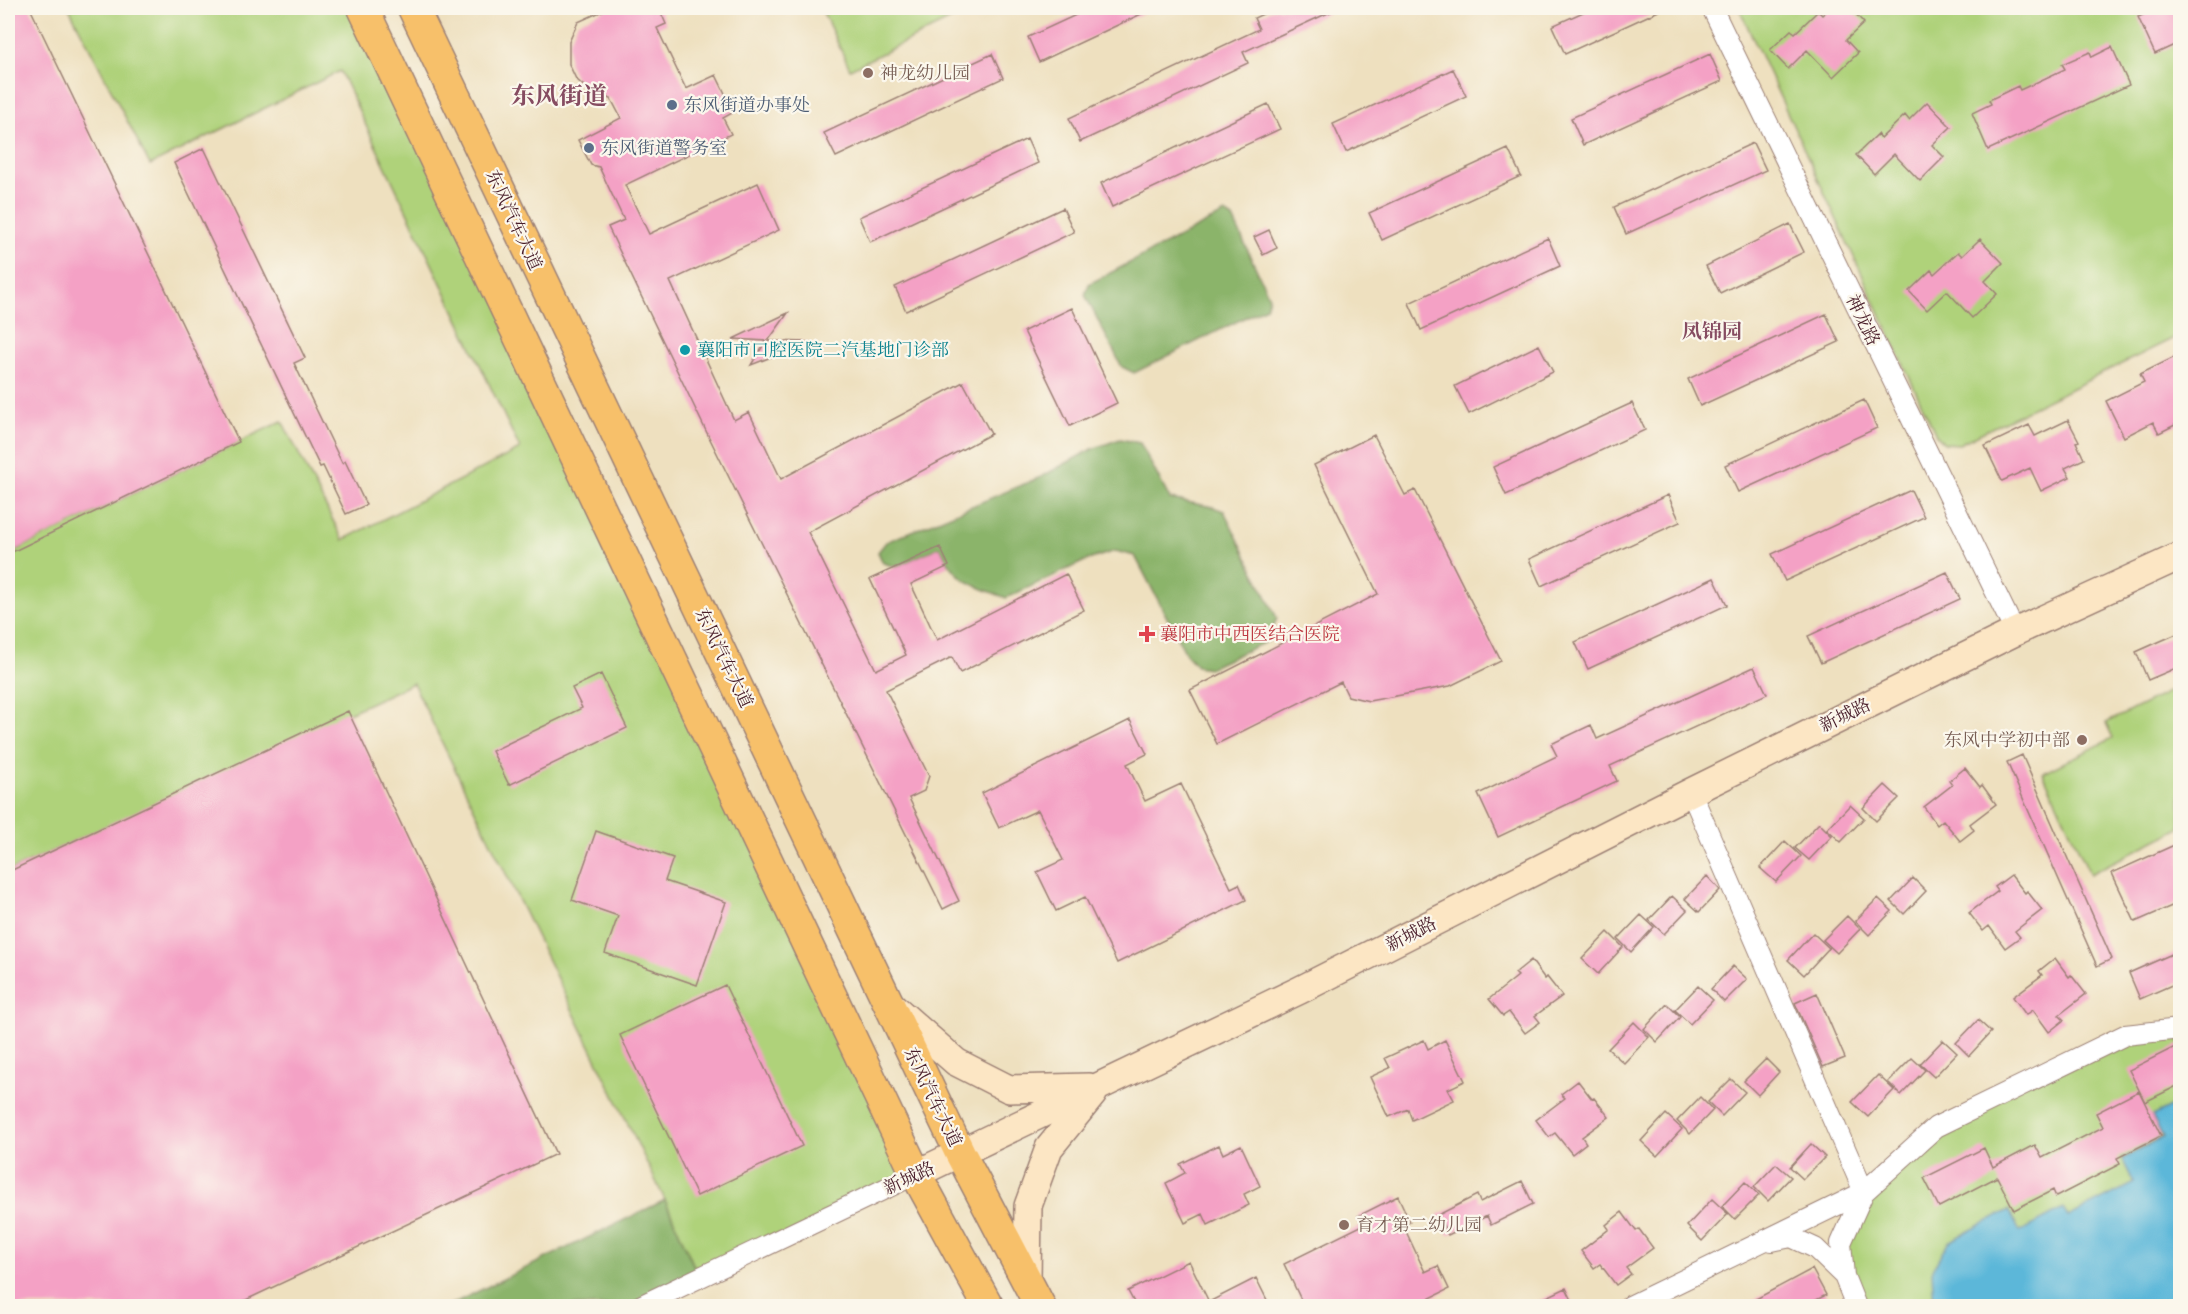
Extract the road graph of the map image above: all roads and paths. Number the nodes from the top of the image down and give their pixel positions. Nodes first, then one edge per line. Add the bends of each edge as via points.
1 (363, 8) edge
2 (413, 8) edge
3 (1712, 8) edge
4 (2181, 556) edge
5 (2015, 632) junction
6 (1691, 792) junction
7 (888, 1002) junction
8 (2181, 1029) edge
9 (1099, 1087) junction
10 (960, 1154) junction
11 (916, 1174) junction
12 (1864, 1192) junction
13 (1755, 1245) junction
14 (1844, 1276) junction
15 (1027, 1281) junction
16 (640, 1306) edge
17 (988, 1306) edge
18 (1040, 1306) edge
19 (1630, 1306) edge
20 (1856, 1306) edge

1 - 11 main road
2 - 7 main road, 东风汽车大道
3 - 5 street, 神龙路
4 - 5 street, 新城路
5 - 6 street, 新城路
6 - 9 street, 新城路
6 - 12 street
7 - 9 street via 956,1062 1009,1089
7 - 10 main road, 东风汽车大道
8 - 12 street via 2125,1035 1936,1127
9 - 10 street, 新城路
9 - 15 street via 1049,1148 1028,1206
10 - 11 street, 新城路
10 - 15 main road, 东风汽车大道
11 - 16 street, 新城路
11 - 17 main road
12 - 13 street
12 - 14 street via 1841,1243
13 - 14 street via 1791,1237 1815,1248
13 - 19 street
14 - 20 street
15 - 18 main road, 东风汽车大道

